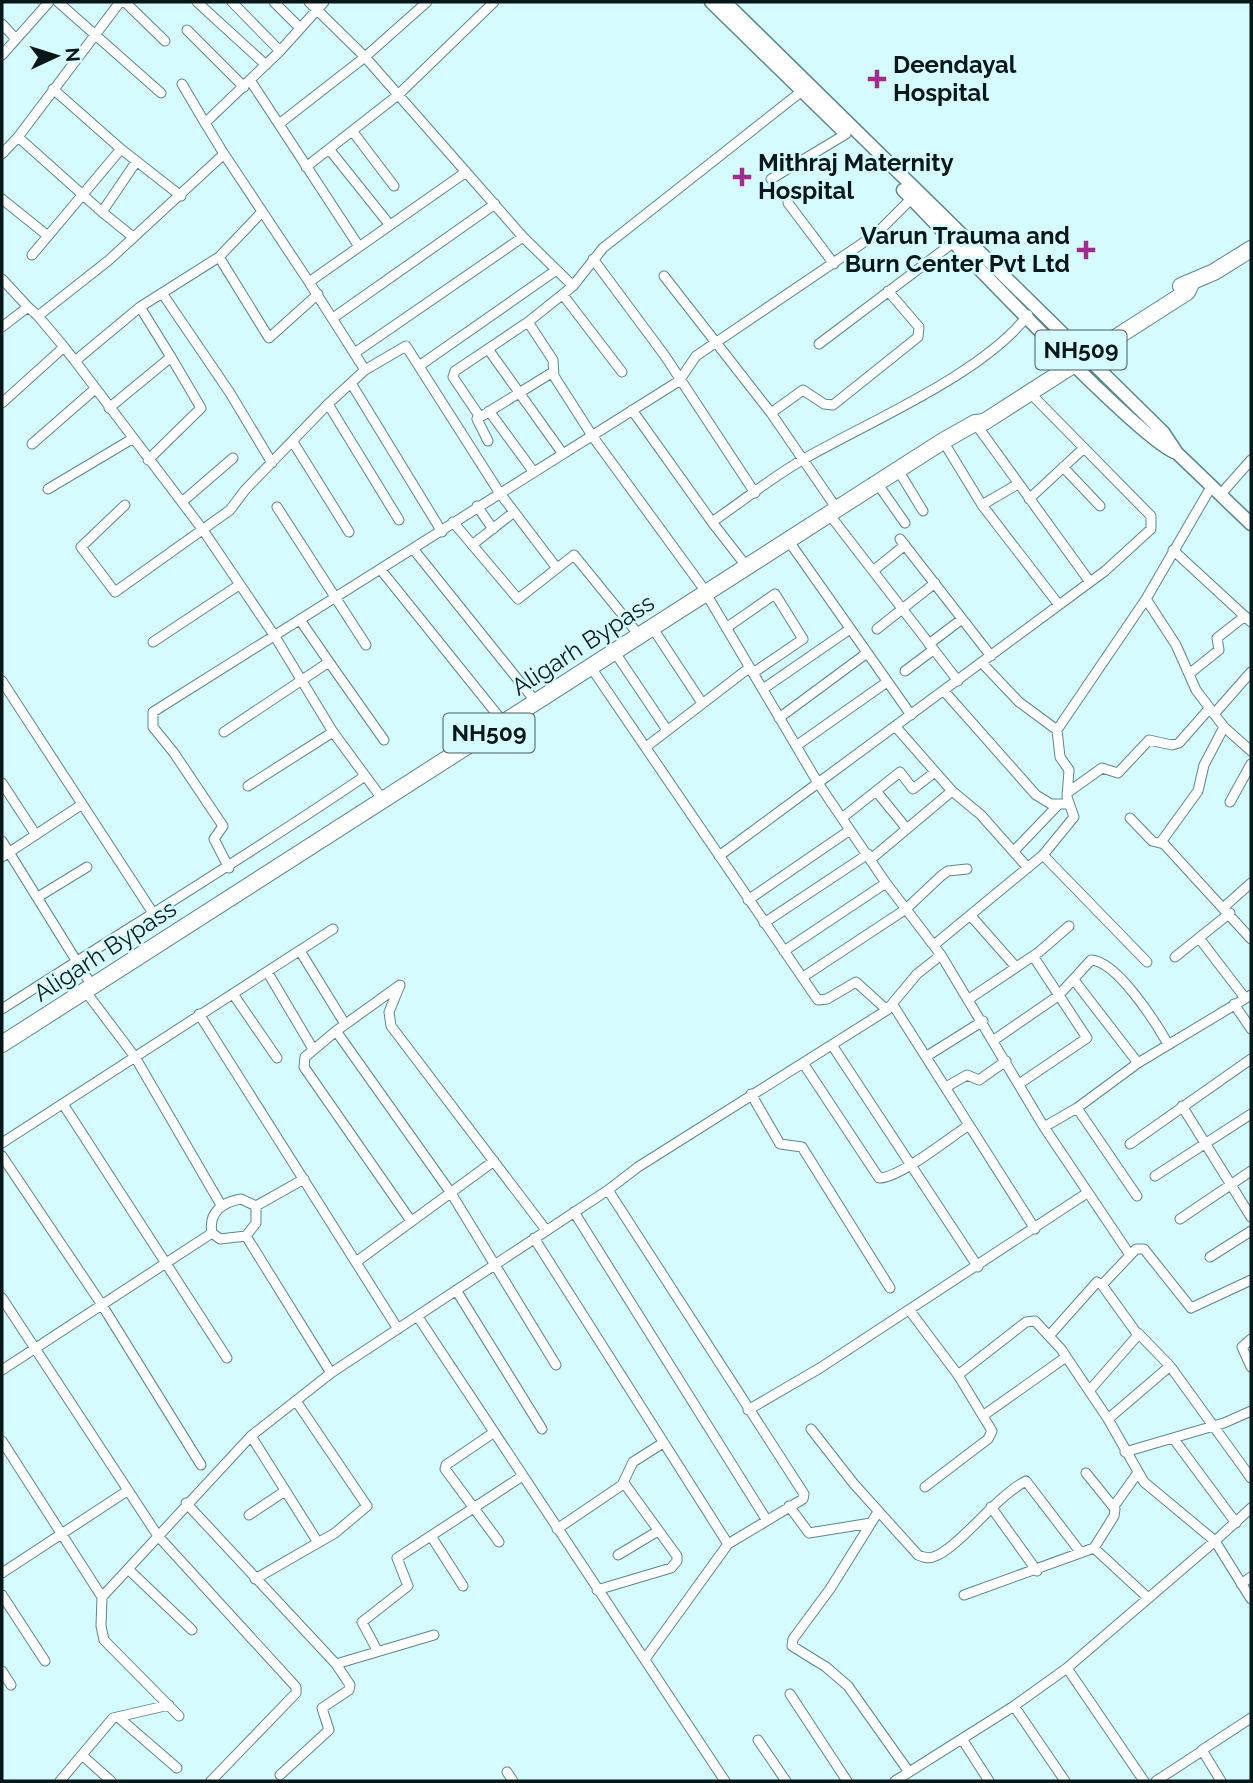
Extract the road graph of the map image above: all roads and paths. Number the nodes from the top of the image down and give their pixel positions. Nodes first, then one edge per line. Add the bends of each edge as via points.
1 (49, 2) edge
2 (58, 2) edge
3 (122, 2) edge
4 (197, 2) edge
5 (232, 2) edge
6 (275, 2) edge
7 (309, 2) edge
8 (324, 2) edge
9 (427, 2) edge
10 (494, 2) edge
11 (711, 2) edge
12 (725, 2) edge
13 (317, 9) junction
14 (2, 24) edge
15 (300, 28) junction
16 (187, 30) dead end
17 (97, 36) junction
18 (15, 38) junction
19 (165, 41) dead end
20 (280, 51) junction
21 (2, 55) edge
22 (365, 57) junction
23 (267, 65) junction
24 (247, 83) junction
25 (182, 84) dead end
26 (53, 89) junction
27 (802, 91) junction
28 (160, 93) dead end
29 (398, 95) junction
30 (205, 123) junction
31 (279, 124) junction
32 (352, 132) junction
33 (846, 134) junction
34 (19, 137) junction
35 (121, 149) junction
36 (329, 149) junction
37 (2, 154) edge
38 (224, 154) junction
39 (136, 162) junction
40 (306, 167) junction
41 (466, 172) junction
42 (771, 179) dead end
43 (394, 186) dead end
44 (82, 192) junction
45 (181, 196) junction
46 (915, 196) junction
47 (2, 199) edge
48 (788, 203) dead end
49 (495, 204) junction
50 (102, 212) junction
51 (261, 213) junction
52 (389, 224) junction
53 (48, 236) junction
54 (133, 237) junction
55 (523, 237) junction
56 (958, 239) junction
57 (358, 245) junction
58 (1251, 249) edge
59 (32, 255) dead end
60 (219, 257) junction
61 (593, 259) junction
62 (834, 264) junction
63 (555, 271) junction
64 (664, 276) dead end
65 (2, 279) edge
66 (309, 282) junction
67 (573, 286) junction
68 (888, 291) junction
69 (162, 293) junction
70 (318, 293) junction
71 (563, 295) junction
72 (27, 307) junction
73 (140, 307) junction
74 (1032, 310) junction
75 (38, 316) junction
76 (333, 318) junction
77 (527, 322) junction
78 (260, 323) junction
79 (286, 323) junction
80 (2, 327) edge
81 (715, 344) junction
82 (818, 344) dead end
83 (64, 346) junction
84 (488, 349) junction
85 (356, 352) junction
86 (171, 357) junction
87 (1077, 358) junction
88 (75, 361) junction
89 (419, 366) junction
90 (365, 370) junction
91 (553, 372) junction
92 (622, 372) dead end
93 (679, 381) junction
94 (351, 383) junction
95 (95, 389) junction
96 (1029, 392) junction
97 (519, 393) junction
98 (2, 403) edge
99 (328, 404) junction
100 (109, 408) junction
101 (632, 410) junction
102 (489, 411) junction
103 (771, 413) junction
104 (480, 417) junction
105 (976, 422) junction
106 (593, 437) junction
107 (132, 439) junction
108 (488, 441) dead end
109 (943, 441) junction
110 (293, 442) junction
111 (32, 444) dead end
112 (1084, 448) junction
113 (564, 454) junction
114 (233, 458) dead end
115 (148, 460) junction
116 (803, 460) junction
117 (1251, 460) edge
118 (272, 463) junction
119 (1063, 467) junction
120 (898, 470) junction
121 (533, 471) junction
122 (877, 483) junction
123 (1018, 484) junction
124 (48, 489) dead end
125 (1215, 491) junction
126 (499, 492) junction
127 (755, 493) junction
128 (1029, 499) junction
129 (182, 502) junction
130 (125, 505) dead end
131 (831, 505) junction
132 (982, 505) junction
133 (477, 506) junction
134 (1100, 506) dead end
135 (277, 507) dead end
136 (923, 511) dead end
137 (514, 512) junction
138 (399, 520) dead end
139 (453, 522) junction
140 (712, 522) junction
141 (905, 523) dead end
142 (1251, 524) edge
143 (493, 529) junction
144 (203, 530) junction
145 (349, 532) dead end
146 (442, 532) junction
147 (788, 540) junction
148 (472, 545) junction
149 (414, 550) junction
150 (1173, 550) junction
151 (742, 561) junction
152 (556, 567) junction
153 (381, 570) junction
154 (873, 571) junction
155 (1090, 582) junction
156 (934, 583) junction
157 (239, 585) junction
158 (701, 586) junction
159 (335, 597) junction
160 (1146, 599) junction
161 (1059, 605) junction
162 (902, 609) junction
163 (962, 619) junction
164 (1248, 619) edge
165 (300, 620) junction
166 (726, 628) junction
167 (850, 629) junction
168 (877, 629) dead end
169 (646, 631) junction
170 (274, 635) junction
171 (153, 642) dead end
172 (366, 645) dead end
173 (931, 647) junction
174 (614, 651) junction
175 (867, 653) junction
176 (991, 656) junction
177 (329, 662) junction
178 (982, 663) junction
179 (590, 666) junction
180 (751, 670) junction
181 (905, 671) dead end
182 (1251, 672) edge
183 (1189, 674) junction
184 (299, 680) junction
185 (887, 681) junction
186 (958, 681) junction
187 (3, 686) edge
188 (762, 690) junction
189 (944, 691) junction
190 (530, 695) junction
191 (702, 704) junction
192 (1212, 711) junction
193 (911, 715) junction
194 (499, 717) junction
195 (779, 718) junction
196 (895, 726) junction
197 (1224, 726) junction
198 (667, 730) junction
199 (1056, 730) junction
200 (224, 732) dead end
201 (333, 732) junction
202 (384, 740) dead end
203 (796, 746) junction
204 (646, 747) junction
205 (1251, 751) edge
206 (1251, 764) edge
207 (935, 772) junction
208 (368, 780) junction
209 (2, 783) edge
210 (818, 783) junction
211 (248, 786) dead end
212 (876, 791) junction
213 (952, 791) junction
214 (1067, 793) junction
215 (380, 796) junction
216 (1230, 802) dead end
217 (1063, 804) junction
218 (81, 805) junction
219 (842, 818) junction
220 (1130, 818) dead end
221 (906, 829) junction
222 (850, 830) junction
223 (36, 835) junction
224 (2, 841) edge
225 (1161, 842) junction
226 (1014, 851) junction
227 (6, 855) edge
228 (1043, 855) junction
229 (719, 856) junction
230 (870, 856) junction
231 (87, 867) dead end
232 (229, 868) junction
233 (1028, 868) junction
234 (967, 869) dead end
235 (886, 883) junction
236 (1251, 883) edge
237 (38, 897) junction
238 (748, 900) junction
239 (906, 909) junction
240 (1227, 910) junction
241 (153, 913) junction
242 (971, 916) junction
243 (764, 923) junction
244 (1069, 926) dead end
245 (333, 929) dead end
246 (1199, 938) junction
247 (1251, 939) edge
248 (934, 945) junction
249 (300, 951) junction
250 (784, 951) junction
251 (941, 955) junction
252 (1033, 956) junction
253 (1175, 957) dead end
254 (1147, 962) dead end
255 (77, 964) junction
256 (1016, 967) junction
257 (268, 973) junction
258 (803, 977) junction
259 (1074, 979) junction
260 (88, 986) junction
261 (233, 994) junction
262 (1058, 996) junction
263 (1248, 996) edge
264 (969, 999) junction
265 (1234, 1004) junction
266 (890, 1007) junction
267 (2, 1009) edge
268 (199, 1014) junction
269 (983, 1021) junction
270 (345, 1024) junction
271 (1251, 1029) edge
272 (336, 1031) junction
273 (994, 1041) junction
274 (2, 1044) edge
275 (1168, 1044) junction
276 (832, 1045) junction
277 (313, 1049) junction
278 (926, 1056) junction
279 (135, 1057) junction
280 (277, 1058) dead end
281 (1251, 1059) edge
282 (1006, 1062) junction
283 (803, 1063) junction
284 (1138, 1063) junction
285 (1019, 1084) junction
286 (946, 1087) junction
287 (751, 1094) junction
288 (63, 1104) junction
289 (1182, 1106) junction
290 (1077, 1108) junction
291 (1251, 1114) edge
292 (969, 1125) junction
293 (1044, 1127) junction
294 (2, 1143) edge
295 (1207, 1143) junction
296 (1130, 1144) dead end
297 (2, 1156) edge
298 (494, 1161) junction
299 (910, 1164) junction
300 (1251, 1171) edge
301 (1155, 1176) dead end
302 (304, 1179) junction
303 (1232, 1185) junction
304 (608, 1190) junction
305 (451, 1193) junction
306 (1087, 1193) junction
307 (1138, 1196) dead end
308 (221, 1205) junction
309 (256, 1206) junction
310 (573, 1212) junction
311 (1251, 1217) edge
312 (1180, 1219) dead end
313 (411, 1221) junction
314 (1035, 1229) junction
315 (546, 1230) junction
316 (1251, 1231) edge
317 (212, 1233) junction
318 (246, 1236) junction
319 (534, 1238) junction
320 (1130, 1255) junction
321 (1210, 1257) dead end
322 (356, 1262) junction
323 (168, 1264) junction
324 (494, 1264) junction
325 (978, 1266) junction
326 (1251, 1280) edge
327 (1102, 1285) junction
328 (890, 1288) dead end
329 (456, 1290) junction
330 (2, 1298) edge
331 (102, 1305) junction
332 (911, 1311) junction
333 (418, 1317) junction
334 (398, 1329) junction
335 (1138, 1334) junction
336 (1049, 1336) junction
337 (1251, 1339) edge
338 (35, 1348) junction
339 (227, 1357) dead end
340 (1066, 1357) junction
341 (556, 1365) dead end
342 (1170, 1366) junction
343 (1251, 1367) edge
344 (2, 1370) edge
345 (331, 1373) junction
346 (958, 1375) junction
347 (1089, 1391) junction
348 (296, 1401) junction
349 (748, 1410) junction
350 (1251, 1411) edge
351 (984, 1415) junction
352 (1108, 1419) junction
353 (1212, 1426) junction
354 (542, 1429) dead end
355 (811, 1429) dead end
356 (493, 1433) junction
357 (251, 1436) junction
358 (1173, 1438) junction
359 (2, 1441) edge
360 (663, 1443) junction
361 (1125, 1452) junction
362 (201, 1465) dead end
363 (1086, 1473) dead end
364 (1138, 1474) junction
365 (521, 1476) junction
366 (1251, 1476) edge
367 (624, 1483) junction
368 (925, 1486) dead end
369 (127, 1491) junction
370 (285, 1491) junction
371 (186, 1503) junction
372 (789, 1506) junction
373 (1114, 1506) junction
374 (474, 1507) junction
375 (990, 1507) junction
376 (1251, 1508) edge
377 (878, 1511) junction
378 (249, 1515) dead end
379 (766, 1519) junction
380 (1236, 1522) junction
381 (871, 1523) junction
382 (557, 1530) junction
383 (658, 1531) junction
384 (61, 1533) junction
385 (158, 1536) junction
386 (432, 1536) junction
387 (317, 1541) junction
388 (1215, 1541) junction
389 (499, 1542) dead end
390 (727, 1544) junction
391 (1094, 1548) junction
392 (1082, 1553) junction
393 (618, 1555) dead end
394 (128, 1569) junction
395 (1037, 1571) junction
396 (2, 1573) edge
397 (1251, 1577) edge
398 (255, 1579) junction
399 (1241, 1584) junction
400 (463, 1586) dead end
401 (597, 1590) junction
402 (2, 1595) edge
403 (964, 1595) dead end
404 (102, 1597) junction
405 (1147, 1597) junction
406 (1251, 1599) edge
407 (192, 1630) dead end
408 (434, 1635) dead end
409 (377, 1650) junction
410 (645, 1659) junction
411 (45, 1661) dead end
412 (336, 1664) junction
413 (1068, 1668) junction
414 (2, 1671) edge
415 (10, 1685) dead end
416 (790, 1694) dead end
417 (169, 1705) junction
418 (1014, 1706) junction
419 (179, 1716) dead end
420 (118, 1717) junction
421 (1251, 1718) edge
422 (962, 1739) junction
423 (758, 1740) dead end
424 (1202, 1751) junction
425 (83, 1756) junction
426 (177, 1768) dead end
427 (507, 1772) dead end
428 (909, 1772) junction
429 (280, 1775) dead end
430 (60, 1781) edge
431 (111, 1781) edge
432 (211, 1781) edge
433 (513, 1781) edge
434 (725, 1781) edge
435 (786, 1781) edge
436 (847, 1781) edge
437 (895, 1781) edge
438 (989, 1781) edge
439 (1065, 1781) edge
440 (1144, 1781) edge
441 (1156, 1781) edge
442 (1221, 1781) edge

1 - 18 street
2 - 17 street
3 - 17 street
3 - 19 street
4 - 23 street
5 - 20 street
6 - 15 street
7 - 13 street
8 - 13 street
9 - 22 street
10 - 29 street
11 - 27 main road
12 - 46 main road
13 - 15 street
13 - 22 street
14 - 18 street
15 - 20 street
16 - 24 street
17 - 26 street
17 - 28 street
18 - 21 street
20 - 23 street
22 - 29 street
22 - 31 street
23 - 24 street
24 - 30 street
24 - 31 street
25 - 30 street
26 - 34 street
26 - 35 street
27 - 33 main road
27 - 61 street via 674,189
29 - 32 street
29 - 41 street
30 - 38 street
31 - 40 street
32 - 36 street
32 - 43 street
33 - 42 street
33 - 46 main road
34 - 37 street
34 - 44 street
35 - 39 street
35 - 44 street
36 - 40 street
36 - 52 street
38 - 45 street
38 - 51 street
39 - 45 street
39 - 50 street
40 - 57 street
41 - 49 street
41 - 52 street
44 - 50 street
44 - 53 street
45 - 54 street
46 - 56 main road
46 - 62 street via 876,234
47 - 53 street
48 - 62 street
49 - 55 street
49 - 76 street
50 - 54 street
51 - 60 street
51 - 66 street
52 - 57 street
53 - 59 street
54 - 75 street
55 - 63 street
55 - 85 street
56 - 68 street
56 - 74 main road
57 - 66 street
58 - 87 highway, Aligarh Bypass / NH509
60 - 69 street
60 - 78 street
61 - 67 street
61 - 93 street
62 - 81 street
63 - 67 street
63 - 89 street
64 - 81 street
65 - 72 street
66 - 70 street
67 - 71 street
68 - 82 street
68 - 103 street via 919,327 918,337 833,405 803,390
69 - 73 street
69 - 118 street
70 - 76 street
70 - 79 street
71 - 77 street
71 - 92 street
72 - 75 street
72 - 80 street
73 - 86 street
73 - 88 street
74 - 87 main road
74 - 116 street via 1017,330 993,349
75 - 83 street
76 - 85 street
77 - 84 street
77 - 91 street via 553,360
78 - 79 street
78 - 79 street via 269,338
81 - 93 street via 696,356
81 - 103 street
83 - 88 street
83 - 98 street
84 - 97 street
84 - 104 street via 453,374
85 - 90 street
86 - 100 street
86 - 115 street via 201,408
87 - 96 highway, Aligarh Bypass / NH509
87 - 105 highway, Aligarh Bypass / NH509 via 978,415
87 - 125 main road via 1163,432
88 - 95 street
89 - 90 street via 406,346
89 - 126 street
90 - 94 street
91 - 97 street
91 - 106 street
93 - 101 street
93 - 127 street
94 - 99 street
94 - 146 street
95 - 100 street
95 - 111 street
96 - 105 highway, Aligarh Bypass / NH509 via 984,422
96 - 112 street
97 - 102 street
97 - 113 street
99 - 110 street
99 - 138 street
100 - 107 street
101 - 106 street
101 - 140 street
102 - 104 street
102 - 121 street
103 - 116 street
104 - 108 street via 477,424
105 - 109 highway, Aligarh Bypass / NH509
105 - 123 street
106 - 113 street
106 - 158 street
107 - 115 street
107 - 124 street
109 - 120 highway, Aligarh Bypass / NH509
109 - 132 street
110 - 118 street
110 - 145 street
112 - 119 street
112 - 155 street via 1153,523
113 - 121 street
114 - 129 street
115 - 129 street
116 - 127 street
116 - 131 street
117 - 125 street
118 - 144 street via 230,510
119 - 128 street
119 - 134 street
120 - 122 highway, Aligarh Bypass / NH509
120 - 136 street
121 - 126 street
122 - 131 highway, Aligarh Bypass / NH509
122 - 141 street
123 - 128 street
123 - 132 street
125 - 142 main road
125 - 150 street
126 - 133 street
126 - 137 street
127 - 140 street
128 - 155 street
129 - 144 street
130 - 144 street via 81,547 115,592
131 - 147 highway, Aligarh Bypass / NH509
131 - 154 street
132 - 161 street
133 - 139 street
133 - 143 street
135 - 159 street
137 - 143 street
137 - 152 street
139 - 146 street
139 - 148 street
140 - 151 street
143 - 148 street
144 - 157 street
146 - 149 street
147 - 151 highway, Aligarh Bypass / NH509
147 - 167 street
148 - 152 street via 518,599
149 - 153 street
149 - 190 street
150 - 160 street
150 - 164 street
151 - 158 highway, Aligarh Bypass / NH509
152 - 169 street via 570,556 578,558
153 - 159 street
153 - 194 street
154 - 156 street via 903,542
154 - 162 street
155 - 161 street
156 - 162 street
156 - 163 street
157 - 170 street
157 - 171 street
158 - 166 street
158 - 169 highway, Aligarh Bypass / NH509
159 - 165 street
159 - 172 street
160 - 183 street via 1164,623
160 - 199 street
161 - 176 street
162 - 168 street
162 - 173 street
163 - 173 street
163 - 176 street
164 - 183 street via 1220,635 1219,650
165 - 170 street
165 - 177 street
166 - 180 street
166 - 180 street via 775,594 803,639
167 - 175 street
167 - 188 street
169 - 174 highway, Aligarh Bypass / NH509
169 - 191 street
170 - 184 street
170 - 232 street via 158,706 151,719 223,826 214,839
173 - 181 street
173 - 186 street
174 - 179 highway, Aligarh Bypass / NH509
174 - 198 street
175 - 185 street
175 - 195 street
176 - 178 street
177 - 184 street
177 - 202 street
178 - 186 street
178 - 199 street via 1019,702
179 - 190 highway, Aligarh Bypass / NH509
179 - 204 street
180 - 188 street
180 - 191 street
182 - 192 street
183 - 192 street
184 - 200 street
184 - 201 street
185 - 193 street
185 - 203 street
186 - 189 street
187 - 218 street
188 - 195 street
189 - 193 street
189 - 217 street via 1036,795 1051,804
190 - 194 highway, Aligarh Bypass / NH509
191 - 198 street
192 - 197 street
192 - 214 street via 1179,743 1149,740 1118,773 1102,768
193 - 196 street
194 - 215 highway, Aligarh Bypass / NH509
195 - 203 street
196 - 207 street
196 - 210 street
197 - 205 street
197 - 225 street via 1198,791
198 - 204 street
199 - 214 street via 1060,757 1069,770
201 - 208 street
201 - 211 street
203 - 210 street
204 - 229 street
206 - 216 street
207 - 212 street via 913,789 900,772
207 - 213 street
208 - 215 street
208 - 232 street
209 - 223 street
210 - 219 street
210 - 229 street
212 - 219 street
212 - 221 street
213 - 221 street
213 - 226 street
214 - 217 street
215 - 260 highway, Aligarh Bypass / NH509
217 - 226 street
217 - 228 street via 1073,812 1072,822
218 - 223 street
218 - 241 street
219 - 222 street
220 - 225 street via 1152,841
221 - 230 street
222 - 230 street
222 - 238 street
223 - 227 street
224 - 227 street
225 - 240 street
226 - 233 street
227 - 237 street
228 - 233 street
228 - 254 street
229 - 238 street
230 - 235 street
230 - 243 street
231 - 237 street
232 - 241 street
233 - 242 street
234 - 239 street via 947,871
235 - 239 street
235 - 250 street
236 - 240 street
237 - 255 street
238 - 243 street
239 - 248 street
239 - 258 street
240 - 246 street
240 - 247 street
241 - 255 street
242 - 248 street
242 - 256 street
243 - 250 street
244 - 252 street
245 - 249 street
246 - 253 street
246 - 263 street
248 - 251 street
249 - 257 street
249 - 270 street
250 - 258 street
251 - 264 street
251 - 266 street via 917,974
252 - 256 street
252 - 262 street
255 - 260 street
255 - 267 street
256 - 264 street
257 - 261 street
257 - 277 street
258 - 266 street via 818,1000 856,982
259 - 262 street
259 - 275 street via 1087,963 1097,960 1141,1001
259 - 284 street
260 - 274 highway, Aligarh Bypass / NH509
260 - 279 street
261 - 268 street
261 - 280 street
262 - 273 street
262 - 285 street via 1087,1038
263 - 265 street
264 - 269 street
265 - 271 street
265 - 275 street
266 - 276 street
266 - 278 street
268 - 279 street
268 - 302 street
269 - 273 street
269 - 278 street
270 - 272 street
270 - 298 street via 400,985 389,1012 391,1026
272 - 277 street
272 - 305 street
273 - 282 street
275 - 284 street
276 - 283 street
276 - 299 street
277 - 313 street via 304,1067
278 - 286 street
279 - 288 street
279 - 308 street
281 - 289 street
282 - 285 street
282 - 286 street via 979,1080 967,1075
283 - 287 street
283 - 299 street via 879,1178
284 - 290 street
285 - 293 street
286 - 292 street
287 - 304 street
287 - 328 street via 780,1144 802,1147
288 - 294 street
288 - 323 street
289 - 295 street
289 - 296 street
290 - 293 street
290 - 307 street
291 - 295 street
292 - 299 street
292 - 314 street
293 - 306 street
295 - 301 street
295 - 303 street
297 - 331 street
298 - 305 street
298 - 315 street
299 - 325 street
300 - 303 street
302 - 309 street
302 - 322 street
303 - 311 street
303 - 312 street
304 - 310 street
304 - 349 street
305 - 313 street
305 - 324 street
306 - 314 street
306 - 320 street
308 - 309 street via 242,1199
308 - 317 street via 212,1220
309 - 318 street via 256,1223
310 - 315 street
310 - 379 street
313 - 322 street
314 - 325 street
315 - 319 street
316 - 321 street
317 - 318 street via 228,1240
317 - 323 street
318 - 345 street
319 - 324 street
319 - 360 street
320 - 326 street via 1143,1249 1191,1308
320 - 327 street
322 - 334 street
323 - 331 street
323 - 339 street
324 - 329 street
324 - 341 street
325 - 332 street
327 - 335 street
327 - 336 street via 1097,1282
329 - 333 street
329 - 354 street
330 - 338 street
331 - 338 street
331 - 362 street
332 - 346 street
332 - 349 street
333 - 334 street
333 - 356 street
334 - 345 street
335 - 342 street
335 - 347 street
336 - 340 street
336 - 346 street via 1038,1322 1029,1320
337 - 343 street via 1242,1346
338 - 344 street
338 - 369 street
340 - 347 street
340 - 351 street
342 - 352 street
342 - 353 street
345 - 348 street
346 - 351 street
347 - 352 street
348 - 357 street
348 - 387 street via 368,1503 335,1532
349 - 372 street via 803,1491 803,1499
350 - 353 street
351 - 368 street via 992,1435
352 - 361 street
353 - 358 street
353 - 366 street
355 - 377 street
356 - 365 street
356 - 374 street via 445,1466
357 - 370 street
357 - 371 street
358 - 361 street
358 - 380 street
359 - 384 street
360 - 367 street via 633,1462
360 - 390 street
361 - 364 street
363 - 373 street
364 - 373 street
364 - 388 street
365 - 374 street
365 - 382 street
367 - 382 street
367 - 383 street
369 - 384 street
369 - 385 street
370 - 378 street
370 - 387 street
371 - 385 street
371 - 398 street
372 - 379 street
372 - 381 street via 809,1533
373 - 391 street via 1114,1516
374 - 386 street
374 - 389 street
375 - 377 street via 945,1551 929,1558 918,1555
375 - 392 street via 1028,1481
375 - 395 street
376 - 380 street
377 - 381 street
379 - 390 street
380 - 388 street
381 - 428 street via 792,1646 848,1686
382 - 401 street
383 - 393 street
383 - 401 street via 677,1556 675,1565
384 - 396 street
384 - 404 street
385 - 394 street
385 - 432 street via 297,1690
386 - 400 street
386 - 409 street via 396,1559 407,1579 406,1589 363,1620
387 - 398 street
388 - 399 street
388 - 405 street
390 - 410 street
391 - 392 street
391 - 405 street
392 - 395 street
394 - 404 street
394 - 407 street
395 - 403 street
397 - 399 street
398 - 412 street
399 - 406 street
401 - 410 street
402 - 411 street
404 - 417 street via 104,1640
405 - 413 street
408 - 409 street
409 - 412 street
410 - 434 street
412 - 429 street via 350,1689 322,1708 329,1730
413 - 418 street
413 - 440 street
414 - 415 street
416 - 436 street
417 - 419 street
417 - 420 street
418 - 422 street
418 - 439 street
420 - 425 street
420 - 426 street
421 - 424 street
422 - 428 street
422 - 438 street
423 - 435 street
424 - 441 street
424 - 442 street
425 - 430 street
425 - 431 street
427 - 433 street
428 - 437 street

